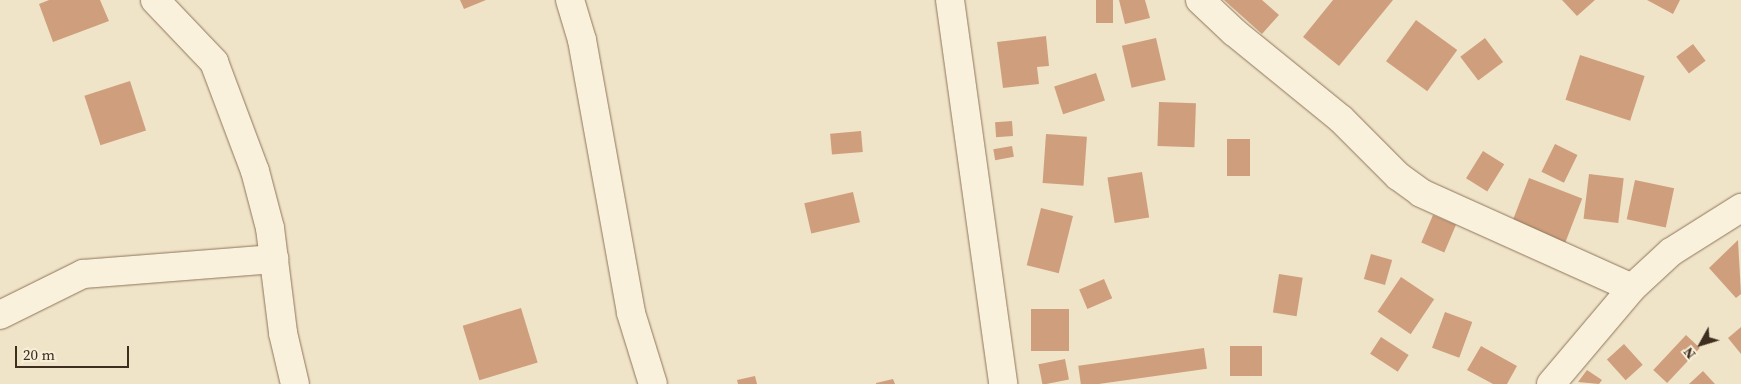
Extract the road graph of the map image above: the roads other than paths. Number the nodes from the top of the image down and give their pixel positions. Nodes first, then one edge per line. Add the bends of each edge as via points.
1 (154, 0) edge
2 (570, 0) edge
3 (950, 0) edge
4 (1200, 0) edge
5 (1741, 208) edge
6 (274, 259) junction
7 (1632, 288) junction
8 (0, 315) edge
9 (296, 384) edge
10 (654, 384) edge
11 (1003, 384) edge
12 (1551, 384) edge

1 - 6 street via 214,62 255,171 270,228
2 - 10 street via 582,40 631,313
3 - 11 street
4 - 7 street via 1234,32 1341,119 1398,176 1421,193
5 - 7 street via 1671,252
6 - 8 street via 83,274
6 - 9 street via 283,333
7 - 12 street

